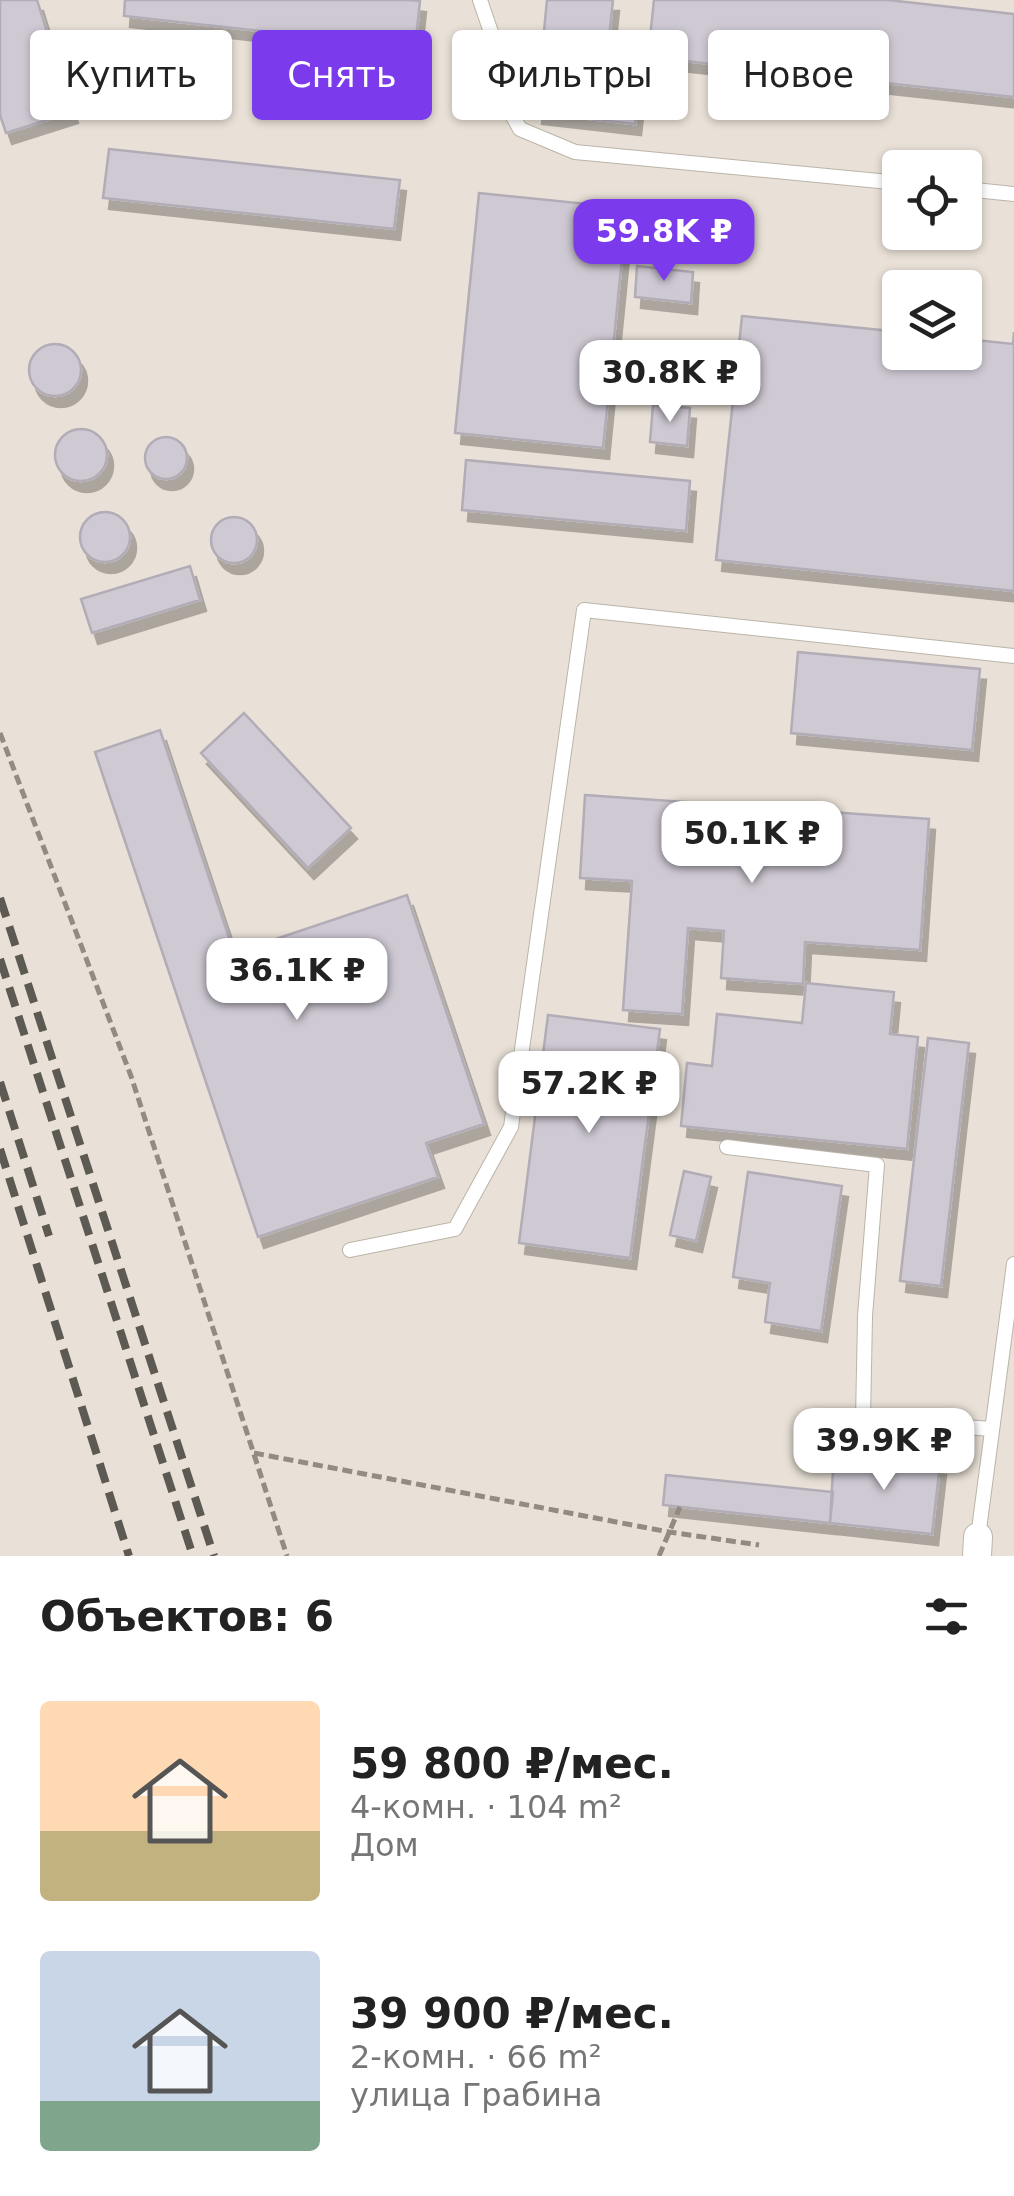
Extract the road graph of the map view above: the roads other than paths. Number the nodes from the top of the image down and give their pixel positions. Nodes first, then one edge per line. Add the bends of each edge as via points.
1 (480, 0) edge
2 (882, 181) edge
3 (982, 191) edge
4 (1014, 194) edge
5 (1014, 656) edge
6 (727, 1147) dead end
7 (350, 1250) dead end
8 (1014, 1264) edge
9 (992, 1429) junction
10 (978, 1546) edge

1 - 2 lane via 493,38 498,88 520,129 574,152
3 - 4 lane
5 - 7 lane via 584,610 511,1127 456,1228
6 - 9 lane via 877,1165 863,1420
8 - 9 lane
9 - 10 lane

